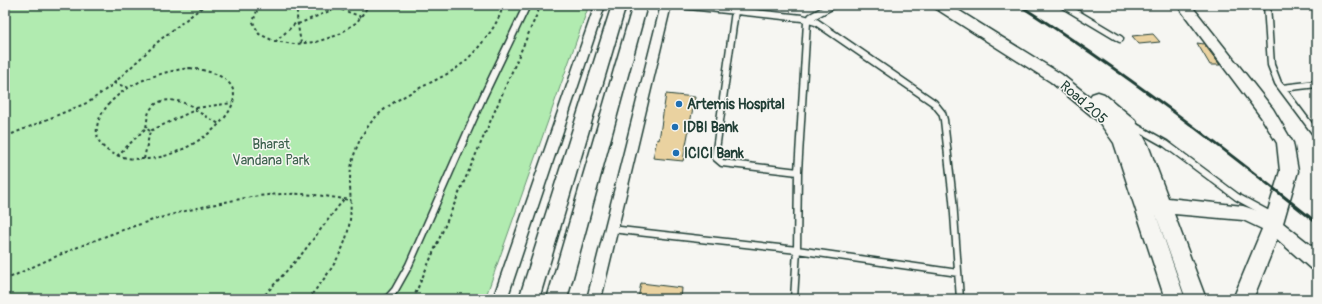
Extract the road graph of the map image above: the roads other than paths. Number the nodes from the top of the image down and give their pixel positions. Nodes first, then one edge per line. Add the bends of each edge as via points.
1 (527, 5) edge
2 (600, 5) edge
3 (619, 5) edge
4 (640, 5) edge
5 (666, 5) edge
6 (680, 5) edge
7 (833, 5) edge
8 (940, 5) edge
9 (963, 5) edge
10 (1063, 5) edge
11 (1184, 5) edge
12 (1267, 5) edge
13 (744, 8) edge
14 (735, 11) junction
15 (808, 19) junction
16 (1120, 39) dead end
17 (1317, 84) edge
18 (1282, 88) junction
19 (1129, 124) junction
20 (1317, 135) edge
21 (798, 172) junction
22 (1143, 204) junction
23 (1162, 205) junction
24 (1274, 221) junction
25 (611, 229) junction
26 (797, 250) junction
27 (1317, 262) edge
28 (958, 273) junction
29 (387, 299) edge
30 (500, 299) edge
31 (529, 299) edge
32 (557, 299) edge
33 (594, 299) edge
34 (794, 299) edge
35 (960, 299) edge
36 (1175, 299) edge
37 (1196, 299) edge
38 (1243, 299) edge

1 - 29 lane via 483,97 409,265
2 - 30 street
3 - 31 street
4 - 32 street
5 - 25 street
6 - 14 lane
7 - 15 lane
8 - 22 street, Road 205 via 1056,78 1105,118 1122,141
9 - 19 street, Road 205 via 1067,73
10 - 16 lane
11 - 24 street via 1267,113 1285,142 1289,171
12 - 18 lane via 1271,65
13 - 14 lane
13 - 15 lane
14 - 21 lane via 715,157 722,163
15 - 21 lane
15 - 28 lane via 927,98 942,113 953,200
17 - 18 lane
18 - 20 lane
19 - 23 street, Road 205 via 1140,145
19 - 24 lane via 1166,144
21 - 26 lane
22 - 23 street
22 - 36 street, Road 205
23 - 24 street via 1243,213
23 - 37 street, Road 205
24 - 27 street
24 - 38 street
25 - 26 lane
25 - 33 street
26 - 28 lane
26 - 34 lane
28 - 35 lane

